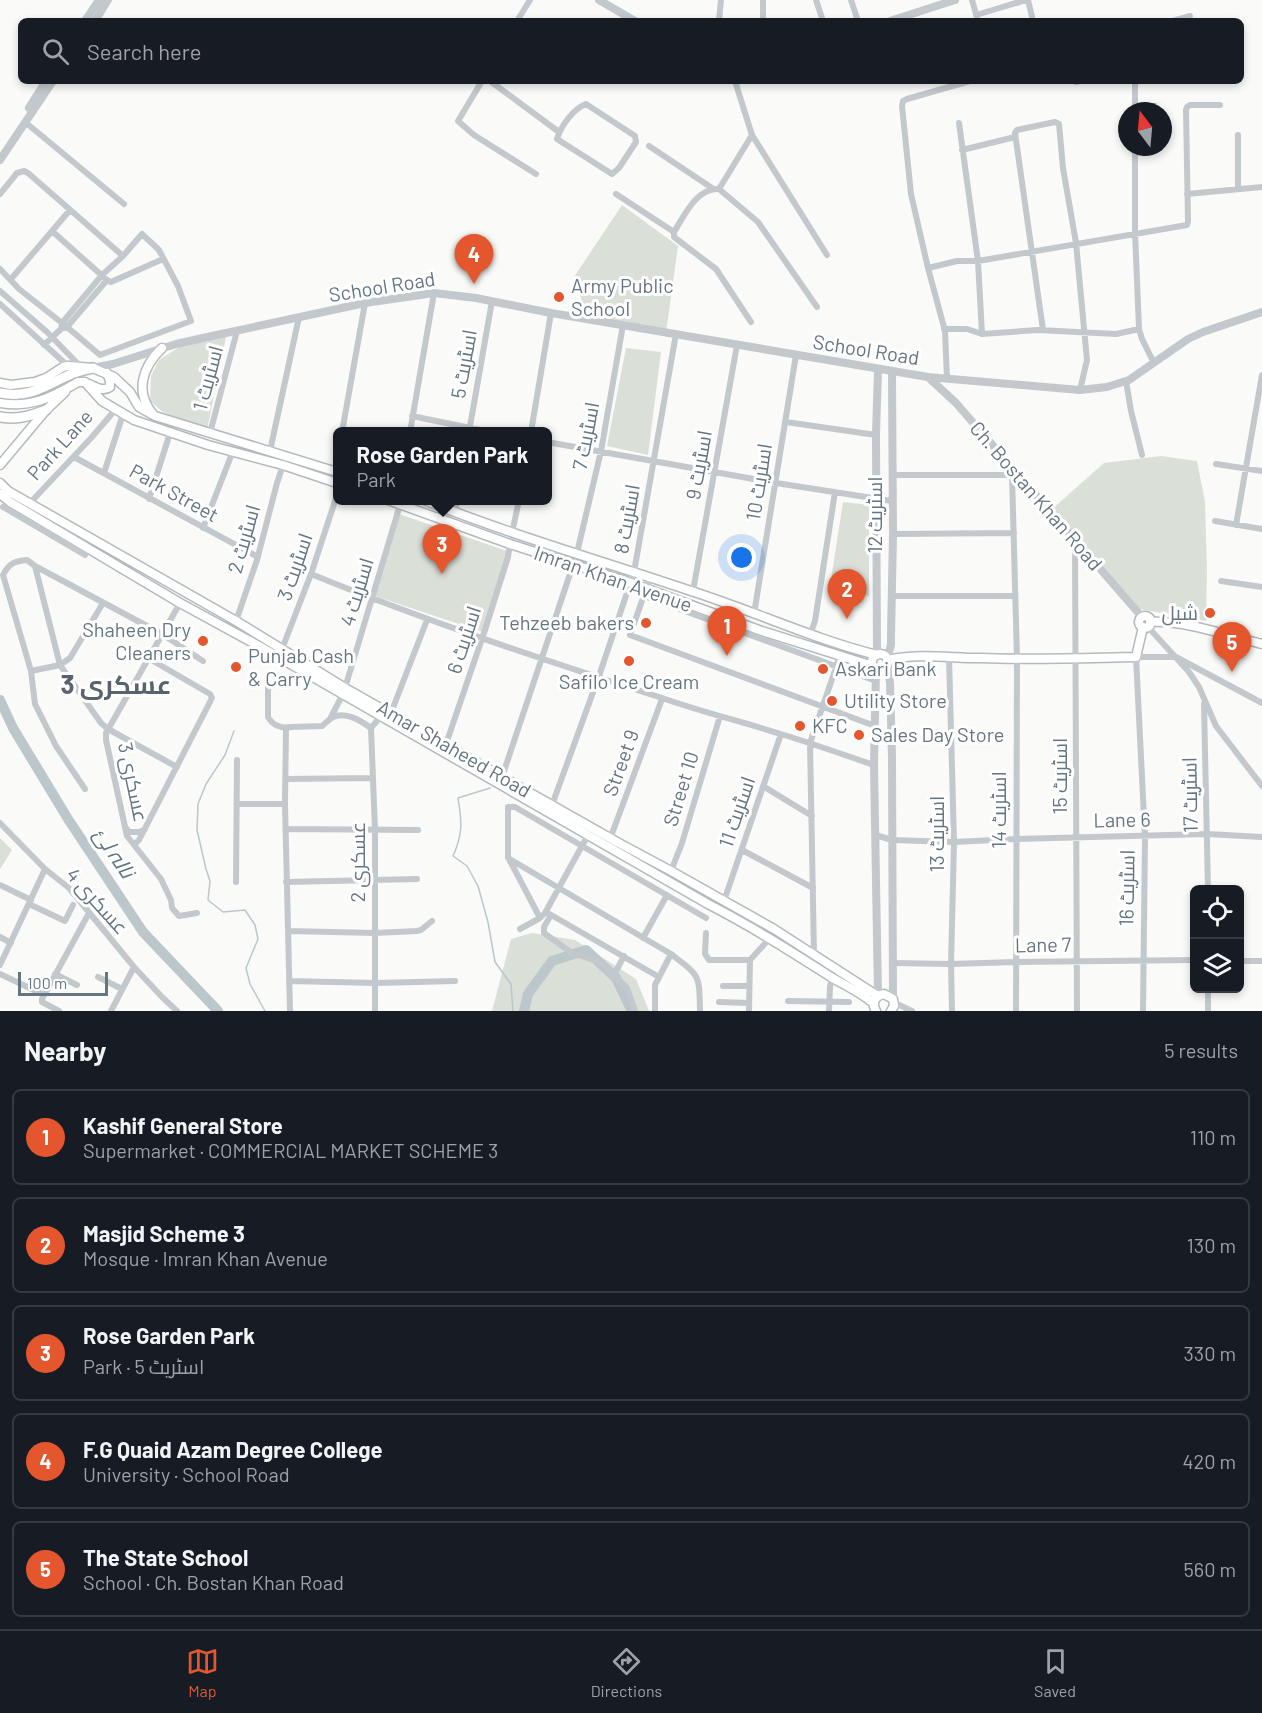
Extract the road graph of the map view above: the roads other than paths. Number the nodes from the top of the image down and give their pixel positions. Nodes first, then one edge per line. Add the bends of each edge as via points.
1 (99, 0) edge
2 (108, 0) edge
3 (530, 0) edge
4 (599, 0) edge
5 (721, 0) edge
6 (763, 0) edge
7 (816, 0) edge
8 (851, 0) edge
9 (955, 0) edge
10 (972, 0) edge
11 (1027, 0) edge
12 (1190, 16) dead end
13 (87, 18) edge
14 (97, 18) edge
15 (519, 18) edge
16 (629, 18) edge
17 (719, 18) edge
18 (763, 18) edge
19 (822, 18) edge
20 (857, 18) edge
21 (899, 18) edge
22 (977, 18) edge
23 (1032, 18) edge
24 (1183, 18) edge
25 (44, 84) edge
26 (51, 84) edge
27 (480, 84) edge
28 (494, 84) edge
29 (736, 84) edge
30 (960, 84) edge
31 (1135, 84) edge
32 (1135, 102) edge
33 (1220, 105) dead end
34 (24, 122) junction
35 (959, 123) dead end
36 (559, 132) junction
37 (752, 135) junction
38 (1238, 135) dead end
39 (1015, 137) junction
40 (649, 146) dead end
41 (962, 150) junction
42 (0, 152) edge
43 (1135, 156) edge
44 (0, 160) edge
45 (536, 174) dead end
46 (1262, 187) edge
47 (715, 188) junction
48 (1238, 189) junction
49 (0, 194) edge
50 (615, 194) dead end
51 (1187, 194) junction
52 (124, 204) dead end
53 (70, 210) junction
54 (52, 231) junction
55 (674, 232) junction
56 (1135, 232) junction
57 (1076, 243) junction
58 (1032, 252) junction
59 (827, 255) dead end
60 (123, 256) junction
61 (163, 259) junction
62 (978, 261) junction
63 (928, 268) junction
64 (0, 269) edge
65 (105, 278) junction
66 (11, 279) junction
67 (0, 291) edge
68 (434, 293) junction
69 (492, 301) junction
70 (364, 303) junction
71 (0, 304) edge
72 (817, 307) dead end
73 (1262, 312) edge
74 (551, 313) junction
75 (299, 317) junction
76 (751, 322) dead end
77 (623, 325) junction
78 (63, 326) junction
79 (944, 328) junction
80 (1139, 329) junction
81 (1043, 330) junction
82 (237, 331) junction
83 (1084, 332) junction
84 (676, 334) junction
85 (982, 334) junction
86 (52, 337) junction
87 (44, 345) junction
88 (737, 345) junction
89 (162, 348) junction
90 (796, 355) junction
91 (1154, 363) junction
92 (68, 366) junction
93 (80, 366) junction
94 (93, 368) junction
95 (878, 369) junction
96 (892, 371) junction
97 (106, 372) junction
98 (1262, 375) edge
99 (928, 377) junction
100 (947, 379) junction
101 (1126, 381) junction
102 (85, 382) junction
103 (0, 383) edge
104 (72, 386) junction
105 (1080, 390) junction
106 (0, 393) edge
107 (0, 404) edge
108 (46, 410) junction
109 (119, 412) junction
110 (1259, 412) edge
111 (155, 416) junction
112 (412, 416) junction
113 (0, 417) edge
114 (786, 422) junction
115 (343, 427) edge
116 (411, 427) edge
117 (458, 427) edge
118 (471, 427) edge
119 (532, 427) edge
120 (170, 433) junction
121 (210, 433) junction
122 (876, 435) junction
123 (552, 443) edge
124 (233, 451) junction
125 (270, 451) junction
126 (601, 451) junction
127 (1142, 454) dead end
128 (74, 457) junction
129 (654, 461) junction
130 (1216, 464) dead end
131 (0, 465) edge
132 (283, 465) junction
133 (1010, 466) junction
134 (1246, 468) junction
135 (333, 470) edge
136 (1262, 471) edge
137 (714, 472) junction
138 (104, 473) junction
139 (1012, 475) junction
140 (892, 476) junction
141 (333, 482) edge
142 (0, 483) edge
143 (776, 483) junction
144 (835, 492) junction
145 (4, 494) edge
146 (876, 498) junction
147 (149, 499) junction
148 (892, 501) junction
149 (30, 503) junction
150 (334, 505) edge
151 (400, 505) joint
152 (434, 505) edge
153 (456, 505) edge
154 (518, 505) edge
155 (3, 507) dead end
156 (455, 513) junction
157 (1215, 521) dead end
158 (1236, 525) junction
159 (203, 528) junction
160 (1262, 529) edge
161 (512, 532) junction
162 (1014, 533) junction
163 (55, 534) junction
164 (892, 534) junction
165 (1075, 540) junction
166 (510, 544) junction
167 (577, 553) junction
168 (86, 555) dead end
169 (258, 557) junction
170 (573, 565) junction
171 (35, 566) junction
172 (634, 572) junction
173 (311, 574) junction
174 (650, 578) junction
175 (1221, 581) dead end
176 (631, 583) junction
177 (1262, 587) edge
178 (693, 591) junction
179 (645, 592) junction
180 (891, 596) junction
181 (1015, 596) junction
182 (372, 599) junction
183 (103, 603) junction
184 (180, 603) junction
185 (754, 614) junction
186 (1142, 617) joint
187 (427, 620) junction
188 (236, 621) junction
189 (1147, 625) junction
190 (162, 634) junction
191 (810, 635) junction
192 (482, 638) junction
193 (261, 642) junction
194 (1262, 644) edge
195 (282, 649) junction
196 (877, 655) junction
197 (840, 656) junction
198 (950, 657) junction
199 (1136, 657) junction
200 (1176, 657) junction
201 (148, 658) junction
202 (1017, 658) junction
203 (1076, 658) junction
204 (542, 659) junction
205 (203, 661) dead end
206 (887, 662) junction
207 (60, 665) junction
208 (836, 667) junction
209 (875, 668) junction
210 (32, 671) junction
211 (599, 676) junction
212 (268, 680) dead end
213 (876, 681) junction
214 (344, 691) junction
215 (662, 699) junction
216 (1204, 699) junction
217 (1262, 703) edge
218 (822, 707) junction
219 (391, 713) junction
220 (381, 716) junction
221 (720, 716) junction
222 (331, 717) junction
223 (875, 726) junction
224 (286, 728) junction
225 (372, 728) junction
226 (108, 729) junction
227 (781, 734) junction
228 (810, 743) junction
229 (446, 744) junction
230 (237, 760) dead end
231 (874, 765) junction
232 (177, 767) junction
233 (502, 777) junction
234 (286, 778) junction
235 (373, 778) junction
236 (763, 786) junction
237 (1262, 786) edge
238 (85, 789) dead end
239 (237, 804) junction
240 (285, 804) junction
241 (550, 809) junction
242 (812, 816) junction
243 (0, 823) edge
244 (125, 827) junction
245 (145, 829) junction
246 (286, 829) junction
247 (375, 830) junction
248 (418, 830) dead end
249 (1207, 834) junction
250 (588, 835) junction
251 (875, 835) junction
252 (1077, 837) junction
253 (1144, 837) junction
254 (1262, 837) edge
255 (610, 839) junction
256 (1015, 839) junction
257 (892, 840) junction
258 (954, 842) junction
259 (134, 845) junction
260 (582, 845) junction
261 (742, 850) junction
262 (508, 858) junction
263 (45, 869) junction
264 (671, 871) junction
265 (417, 879) dead end
266 (374, 880) junction
267 (236, 882) dead end
268 (286, 882) junction
269 (0, 885) edge
270 (1208, 885) edge
271 (559, 888) junction
272 (813, 888) junction
273 (667, 895) junction
274 (724, 901) junction
275 (30, 902) junction
276 (74, 904) dead end
277 (89, 913) junction
278 (197, 913) dead end
279 (548, 913) junction
280 (540, 918) junction
281 (706, 918) dead end
282 (432, 921) dead end
283 (520, 929) dead end
284 (288, 931) junction
285 (375, 933) junction
286 (706, 933) dead end
287 (773, 934) junction
288 (0, 937) edge
289 (643, 938) junction
290 (11, 942) junction
291 (671, 954) junction
292 (814, 954) junction
293 (624, 957) junction
294 (750, 960) junction
295 (1142, 960) junction
296 (1190, 960) edge
297 (1077, 961) junction
298 (1244, 961) edge
299 (1016, 962) junction
300 (1262, 962) edge
301 (892, 963) junction
302 (951, 964) junction
303 (0, 965) edge
304 (134, 967) junction
305 (0, 974) edge
306 (55, 974) junction
307 (614, 975) junction
308 (98, 977) dead end
309 (659, 977) junction
310 (832, 978) junction
311 (289, 981) junction
312 (455, 981) dead end
313 (376, 982) junction
314 (77, 985) dead end
315 (723, 986) dead end
316 (749, 986) junction
317 (122, 989) junction
318 (1208, 993) edge
319 (44, 995) junction
320 (788, 1001) dead end
321 (829, 1001) junction
322 (719, 1002) dead end
323 (749, 1002) junction
324 (849, 1002) dead end
325 (876, 1004) edge
326 (892, 1004) edge
327 (59, 1011) edge
328 (111, 1011) edge
329 (177, 1011) edge
330 (290, 1011) edge
331 (375, 1011) edge
332 (635, 1011) edge
333 (654, 1011) edge
334 (700, 1011) edge
335 (749, 1011) edge
336 (829, 1011) edge
337 (912, 1011) edge
338 (952, 1011) edge
339 (1016, 1011) edge
340 (1077, 1011) edge
341 (1143, 1011) edge
342 (1208, 1011) edge

1 - 13 street
2 - 14 street
3 - 15 street
4 - 16 street
5 - 17 street
6 - 18 street
7 - 19 street
8 - 20 street
9 - 21 street
10 - 22 street
11 - 22 street
11 - 23 street
12 - 24 street
25 - 42 street
26 - 34 street
27 - 45 street via 458,121
28 - 36 street
29 - 37 street
30 - 63 street via 903,101 911,194
31 - 32 street
33 - 51 street via 1187,107
34 - 44 street
34 - 52 street
35 - 41 street
36 - 36 street via 557,140 612,174 636,142 635,136 586,104 578,107
37 - 47 street
37 - 59 street
38 - 48 street
39 - 41 street
39 - 57 street via 1017,130 1059,124
39 - 58 street
40 - 47 street
41 - 62 street
43 - 56 street
46 - 48 street
47 - 55 street via 703,192
47 - 72 street via 758,222
48 - 51 street
49 - 53 street via 17,173 24,171
50 - 55 street
51 - 56 street via 1187,225
53 - 54 street
53 - 60 street
54 - 65 street
54 - 66 street
55 - 76 street via 680,243 716,268
56 - 57 street
56 - 80 street
57 - 58 street
57 - 83 street
58 - 62 street
58 - 81 street
60 - 61 street via 142,234
60 - 65 street
61 - 65 street via 111,282
61 - 78 street via 191,321 100,355
62 - 63 street
62 - 85 street
63 - 79 street
64 - 66 street
65 - 78 street
66 - 78 street
67 - 86 street
68 - 69 street, School Road
68 - 70 street, School Road
68 - 112 street
69 - 74 street, School Road
69 - 118 street, اسٹریٹ 5
70 - 75 street, School Road
70 - 115 street
71 - 87 street
73 - 91 street, School Road via 1188,339
74 - 77 street, School Road
74 - 119 street
75 - 82 street, School Road
75 - 125 street
77 - 84 street, School Road
77 - 126 street, اسٹریٹ 7
78 - 86 street
79 - 85 street
79 - 100 street
80 - 83 street via 1116,334
80 - 91 street
81 - 83 street
81 - 85 street
82 - 89 street, School Road
82 - 121 street, اسٹریٹ 1
83 - 105 street via 1088,360
84 - 88 street, School Road
84 - 129 street, اسٹریٹ 8
86 - 87 street
86 - 93 street
87 - 92 street
88 - 90 street, School Road
88 - 137 street, اسٹریٹ 9
89 - 94 street, School Road
89 - 111 main road via 142,380 144,399
90 - 95 street, School Road
90 - 114 street, اسٹریٹ 10
91 - 101 street, School Road
92 - 93 main road
92 - 103 main road via 35,382
93 - 94 main road
94 - 97 main road
94 - 106 main road via 24,395
95 - 96 street, School Road
95 - 122 street
96 - 99 street, School Road
96 - 140 street, اسٹریٹ 12
97 - 102 main road via 111,381 108,389
97 - 111 main road via 130,392 139,407
98 - 110 street
99 - 100 street, School Road
99 - 133 street, Ch. Bostan Khan Road
100 - 105 street, School Road
101 - 105 street, School Road
101 - 127 street
102 - 104 main road
102 - 109 main road
104 - 107 main road via 36,403
104 - 108 main road
108 - 113 main road via 14,419
108 - 131 main road
109 - 120 main road
109 - 128 street, Park Lane
109 - 138 street
110 - 134 street
111 - 121 main road
112 - 116 street
112 - 117 street
114 - 122 street
114 - 143 street, اسٹریٹ 10
120 - 124 main road
120 - 147 street
121 - 125 main road
122 - 146 street
123 - 126 street
124 - 132 main road
124 - 159 street
125 - 135 main road
126 - 129 street
126 - 167 street, اسٹریٹ 7
128 - 138 street, Park Street
128 - 149 street, Park Lane
129 - 137 street
129 - 172 street, اسٹریٹ 8
130 - 134 street
132 - 141 main road
132 - 169 street, اسٹریٹ 2
133 - 139 street, اسٹریٹ 14
133 - 165 street, Ch. Bostan Khan Road
134 - 136 street
134 - 158 street
137 - 143 street
137 - 178 street, اسٹریٹ 9
138 - 147 street, Park Street
139 - 140 street
139 - 162 street, اسٹریٹ 14
140 - 148 street, اسٹریٹ 12
142 - 145 main road, Amar Shaheed Road
143 - 144 street
143 - 185 street, اسٹریٹ 10
144 - 146 street
144 - 191 street
145 - 149 main road, Amar Shaheed Road
145 - 163 main road, Amar Shaheed Road
146 - 148 street
146 - 196 street
147 - 159 street, Park Street
148 - 164 street, اسٹریٹ 12
149 - 188 main road, Amar Shaheed Road
150 - 173 street, اسٹریٹ 3
151 - 166 main road, Imran Khan Avenue
151 - 182 street, اسٹریٹ 4
152 - 156 main road, Imran Khan Avenue
153 - 156 street
154 - 161 street
155 - 163 street
156 - 161 main road, Imran Khan Avenue
157 - 158 street
158 - 160 street
159 - 169 street, Park Street
161 - 167 main road, Imran Khan Avenue
162 - 164 street
162 - 181 street, اسٹریٹ 14
163 - 168 street
163 - 184 main road, Amar Shaheed Road
164 - 180 street, اسٹریٹ 12
165 - 186 street, Ch. Bostan Khan Road
165 - 203 street, اسٹریٹ 15
166 - 170 main road, Imran Khan Avenue
166 - 192 street, اسٹریٹ 6
167 - 172 main road, Imran Khan Avenue
169 - 188 street, اسٹریٹ 2
170 - 176 main road, Imran Khan Avenue
170 - 204 street
171 - 183 street
171 - 207 street
171 - 210 street via 27,560 16,561 3,574
172 - 174 main road, Imran Khan Avenue
172 - 176 street, اسٹریٹ 8
173 - 182 street
173 - 195 street, اسٹریٹ 3
174 - 178 main road, Imran Khan Avenue
174 - 179 street
175 - 177 street
176 - 179 main road, Imran Khan Avenue
176 - 211 street, اسٹریٹ 8
178 - 185 main road, Imran Khan Avenue
179 - 197 main road, Imran Khan Avenue
179 - 208 street
179 - 218 street via 630,635
180 - 181 street
180 - 206 street, اسٹریٹ 12
181 - 202 street, اسٹریٹ 14
182 - 187 street
182 - 214 street, اسٹریٹ 4
183 - 190 street
183 - 207 street via 70,658
184 - 190 street, عسکری 3
184 - 193 main road, Amar Shaheed Road
185 - 191 main road, Imran Khan Avenue
186 - 189 main road via 1139,621
187 - 192 street
187 - 219 street
188 - 193 main road, Amar Shaheed Road
189 - 194 main road via 1161,621
189 - 199 main road
189 - 200 street
190 - 201 street, عسکری 3
190 - 205 street
191 - 196 main road, Imran Khan Avenue
192 - 204 street
192 - 229 street, اسٹریٹ 6
193 - 195 main road, Amar Shaheed Road
193 - 214 main road, Amar Shaheed Road
195 - 214 main road, Amar Shaheed Road
196 - 206 main road via 884,655
196 - 209 main road via 872,660
197 - 208 street
197 - 209 main road, Imran Khan Avenue
198 - 202 main road
198 - 206 main road
198 - 258 street, اسٹریٹ 13
199 - 200 street
199 - 203 main road
199 - 253 street, اسٹریٹ 16
200 - 216 street
200 - 217 street
201 - 226 street, عسکری 3
201 - 232 street via 212,696
202 - 203 main road
202 - 256 street, اسٹریٹ 14
203 - 252 street, اسٹریٹ 15
204 - 211 street
204 - 233 street
206 - 209 main road via 881,670
206 - 257 street, اسٹریٹ 12
207 - 210 street
207 - 226 street
208 - 213 street
208 - 218 street
209 - 213 street
210 - 238 street via 34,704
211 - 215 street
211 - 241 street, اسٹریٹ 8
212 - 224 street via 268,717
213 - 223 street
214 - 219 main road, Amar Shaheed Road
214 - 220 main road, Amar Shaheed Road
214 - 222 street, اسٹریٹ 4
215 - 221 street
215 - 255 street, Street 9
216 - 237 street via 1216,726
216 - 249 street, اسٹریٹ 17
218 - 223 street
218 - 228 street
219 - 229 main road, Amar Shaheed Road
220 - 225 street
220 - 241 main road, Amar Shaheed Road
221 - 227 street
221 - 264 street, Street 10
222 - 224 street via 321,726
222 - 225 street via 348,716
223 - 231 street
224 - 234 street
225 - 235 street, عسکری 2
226 - 232 street
226 - 244 street, عسکری 3 via 109,759
227 - 228 street
227 - 236 street, اسٹریٹ 11
228 - 231 street
228 - 242 street
229 - 233 main road, Amar Shaheed Road
230 - 239 street
231 - 251 street
232 - 245 street
233 - 241 main road, Amar Shaheed Road
234 - 235 street
234 - 240 street
235 - 247 street, عسکری 2
236 - 242 street
236 - 261 street, اسٹریٹ 11
239 - 240 street
239 - 267 street
240 - 246 street
241 - 250 main road, Amar Shaheed Road
241 - 255 main road, Amar Shaheed Road
242 - 272 street
243 - 263 street, عسکری 4
244 - 245 street via 135,833
244 - 259 street, عسکری 3
245 - 259 street
246 - 247 street
246 - 268 street
247 - 248 street
247 - 266 street, عسکری 2
249 - 253 street, Lane 6
249 - 254 street, Lane 6
249 - 270 street, اسٹریٹ 17
250 - 260 street
250 - 287 main road, Amar Shaheed Road
251 - 257 street, Lane 6
251 - 325 street
252 - 253 street, Lane 6
252 - 256 street, Lane 6
252 - 297 street, اسٹریٹ 15
253 - 295 street, اسٹریٹ 16
255 - 264 main road, Amar Shaheed Road
256 - 258 street, Lane 6
256 - 299 street, اسٹریٹ 14
257 - 258 street, Lane 6
257 - 301 street
258 - 302 street, اسٹریٹ 13
259 - 278 street, عسکری 3 via 161,879 179,916
260 - 262 street via 511,806
260 - 271 street
260 - 273 street
261 - 272 street
261 - 274 street, اسٹریٹ 11
262 - 271 street
262 - 280 street
263 - 275 street
263 - 277 street, عسکری 4 via 69,888
264 - 274 main road, Amar Shaheed Road
265 - 266 street
266 - 268 street
266 - 285 street, عسکری 2
268 - 284 street
269 - 275 street
271 - 279 street
271 - 289 street
272 - 292 street
273 - 281 street
273 - 289 street
274 - 287 main road, Amar Shaheed Road
275 - 276 street via 65,921
275 - 290 street
277 - 304 street, عسکری 4
277 - 306 street
279 - 280 street
279 - 293 street
279 - 307 street via 544,933 572,953 597,961
280 - 283 street
282 - 285 street via 421,930
284 - 285 street
284 - 311 street
285 - 313 street, عسکری 2
286 - 294 street via 705,954 709,960
287 - 292 main road, Amar Shaheed Road
287 - 294 street
287 - 310 main road, Amar Shaheed Road
288 - 290 street
289 - 291 street
290 - 303 street
291 - 309 street
291 - 334 street via 697,976
292 - 325 main road, Amar Shaheed Road
293 - 307 street
293 - 309 street
294 - 316 street
295 - 296 street, Lane 7
295 - 297 street, Lane 7
295 - 341 street, اسٹریٹ 16
297 - 299 street, Lane 7
297 - 340 street, اسٹریٹ 15
298 - 300 street
299 - 302 street, Lane 7
299 - 339 street, اسٹریٹ 14
301 - 302 street, Lane 7
301 - 326 street
302 - 338 street, اسٹریٹ 13
304 - 317 street
304 - 329 street, عسکری 4
305 - 319 street
306 - 314 street
306 - 319 street
307 - 332 street via 627,988
308 - 317 street
309 - 333 street via 654,989
310 - 321 street
310 - 325 main road, Amar Shaheed Road
311 - 313 street
311 - 330 street
312 - 313 street
313 - 331 street, عسکری 2
315 - 316 street
316 - 323 street
317 - 328 street
318 - 342 street
319 - 327 street via 42,1002
320 - 321 street
321 - 324 street
321 - 336 street
322 - 323 street
323 - 335 street
325 - 326 main road via 887,995
326 - 337 street

